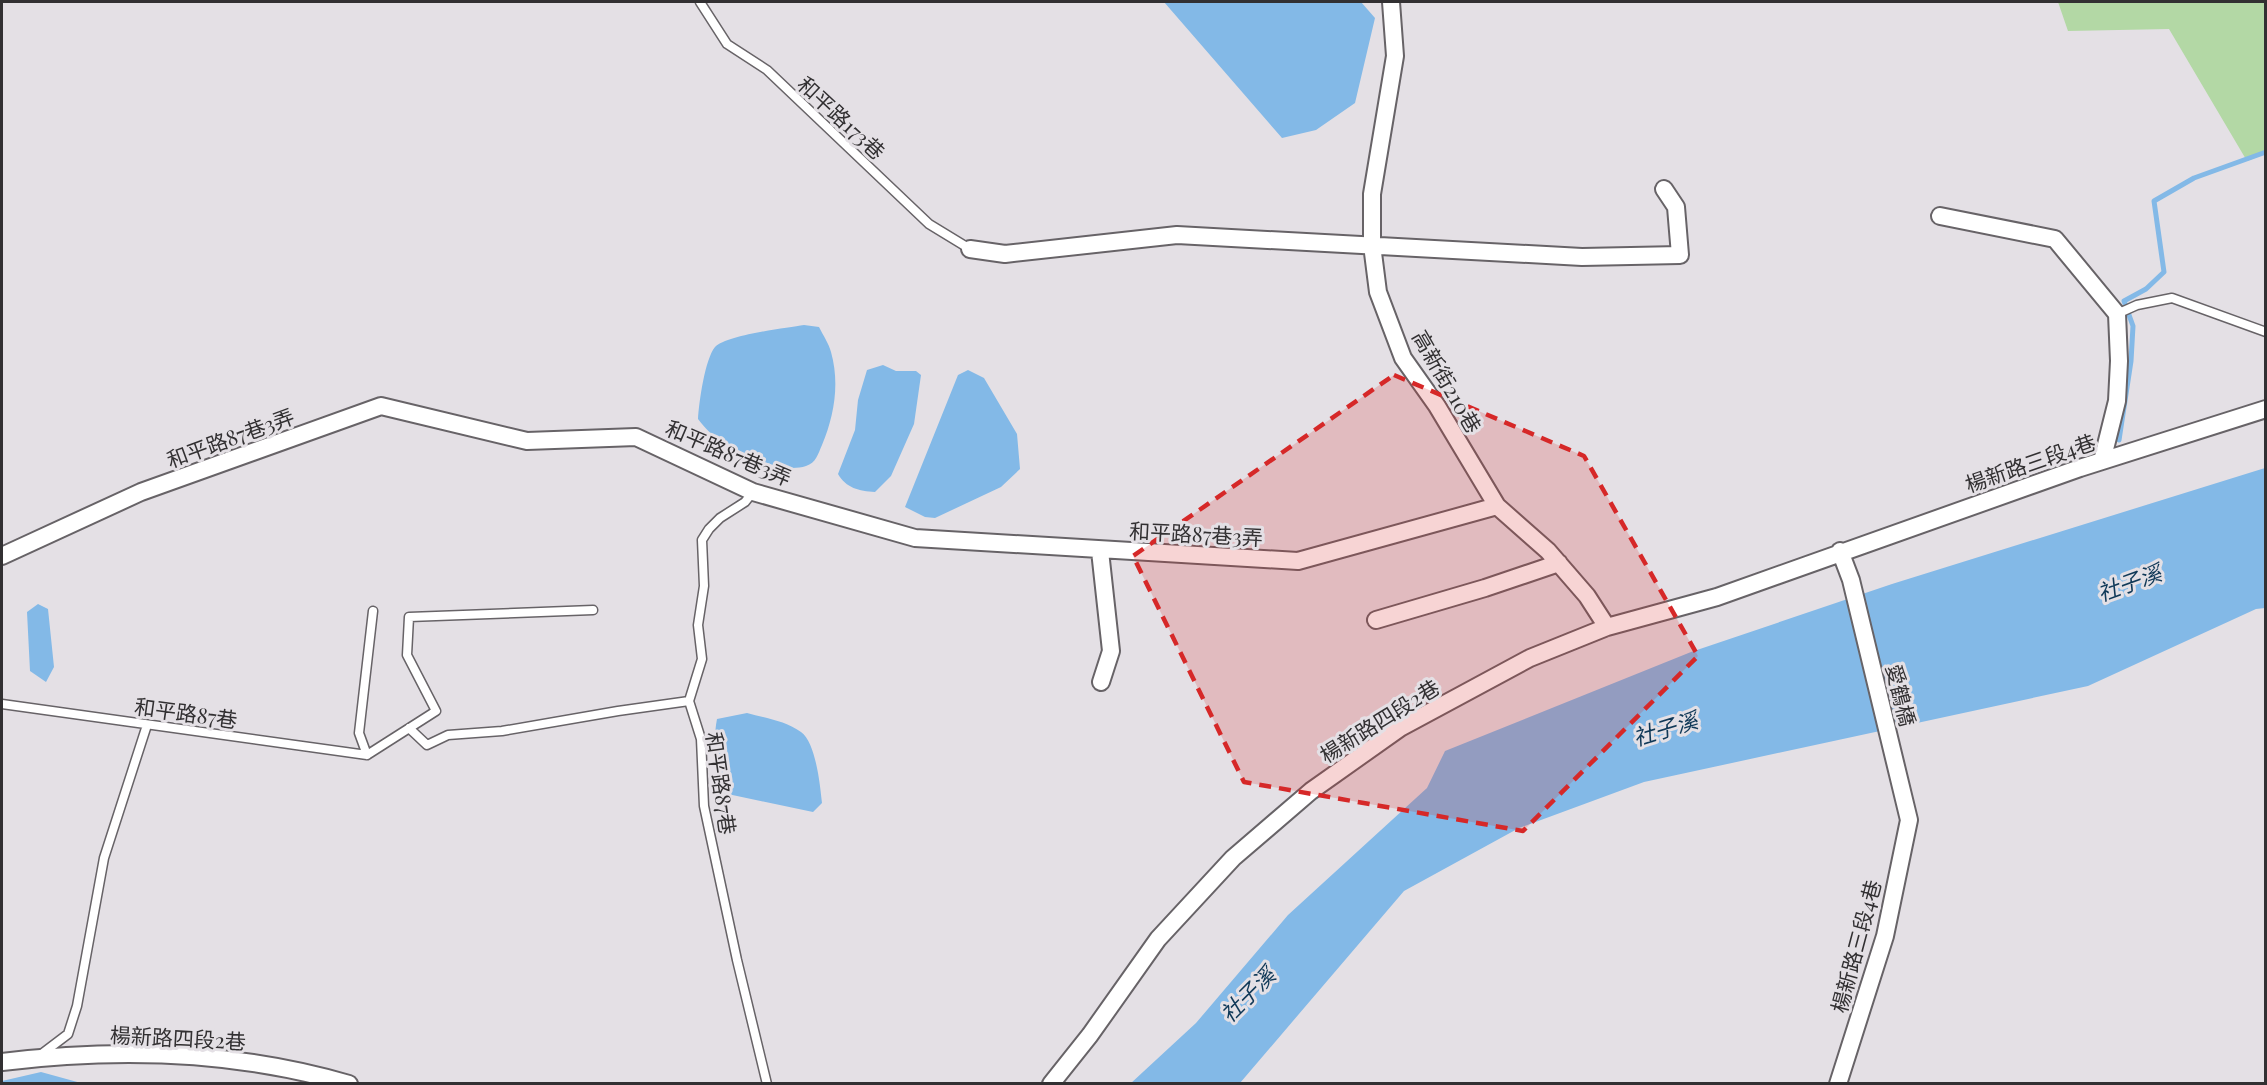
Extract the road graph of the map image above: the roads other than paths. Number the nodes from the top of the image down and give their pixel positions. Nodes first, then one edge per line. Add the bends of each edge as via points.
1 (700, 2) edge
2 (1391, 2) edge
3 (1664, 189) dead end
4 (1940, 216) dead end
5 (1372, 245) junction
6 (970, 249) joint
7 (2117, 315) junction
8 (2265, 332) edge
9 (2265, 409) edge
10 (2102, 461) junction
11 (753, 492) junction
12 (1497, 506) junction
13 (1100, 551) junction
14 (1840, 551) junction
15 (2, 556) edge
16 (1559, 563) junction
17 (593, 610) dead end
18 (373, 611) dead end
19 (1377, 620) dead end
20 (1606, 627) junction
21 (1101, 682) dead end
22 (689, 701) junction
23 (2, 704) edge
24 (147, 725) junction
25 (409, 728) junction
26 (367, 755) junction
27 (1909, 820) joint
28 (36, 1058) junction
29 (2, 1062) edge
30 (349, 1083) edge
31 (767, 1083) edge
32 (1051, 1083) edge
33 (1838, 1083) edge

1 - 6 lane, 和平路173巷 via 727,44 767,70 929,224
2 - 5 street, 高新街210巷 via 1395,56 1372,194
3 - 5 street via 1676,207 1680,255 1582,257
4 - 7 street via 2055,240
5 - 6 street via 1177,235 1005,254
5 - 12 street, 高新街210巷 via 1378,292 1403,358
7 - 8 lane via 2138,305 2172,298
7 - 10 street via 2116,400
9 - 10 street, 楊新路三段4巷
10 - 14 street, 楊新路三段4巷
11 - 13 street, 和平路87巷3弄 via 915,538
11 - 15 street, 和平路87巷3弄 via 636,438 527,441 381,406 141,492
11 - 22 lane via 720,518 702,540 704,586 698,625 702,659
12 - 13 street, 和平路87巷3弄 via 1298,561
12 - 16 street, 高新街210巷
13 - 21 street via 1112,651
14 - 20 street, 楊新路四段2巷 via 1717,597
14 - 27 street, 愛鶴橋 via 1851,580
16 - 19 street
16 - 20 street, 高新街210巷 via 1587,596
17 - 25 lane via 409,616 406,655 436,711
18 - 26 lane via 359,733
20 - 32 street, 楊新路四段2巷 via 1530,658 1400,728 1311,791 1233,858 1158,939
22 - 25 lane via 502,731 448,735 427,745
22 - 31 lane, 和平路87巷 via 701,740 704,806
23 - 24 lane, 和平路87巷
24 - 26 lane, 和平路87巷
24 - 28 lane via 104,858 78,1006 68,1034
25 - 26 lane
27 - 33 street, 楊新路三段4巷 via 1885,936
28 - 29 street, 楊新路四段2巷
28 - 30 street, 楊新路四段2巷 via 132,1053 207,1057

